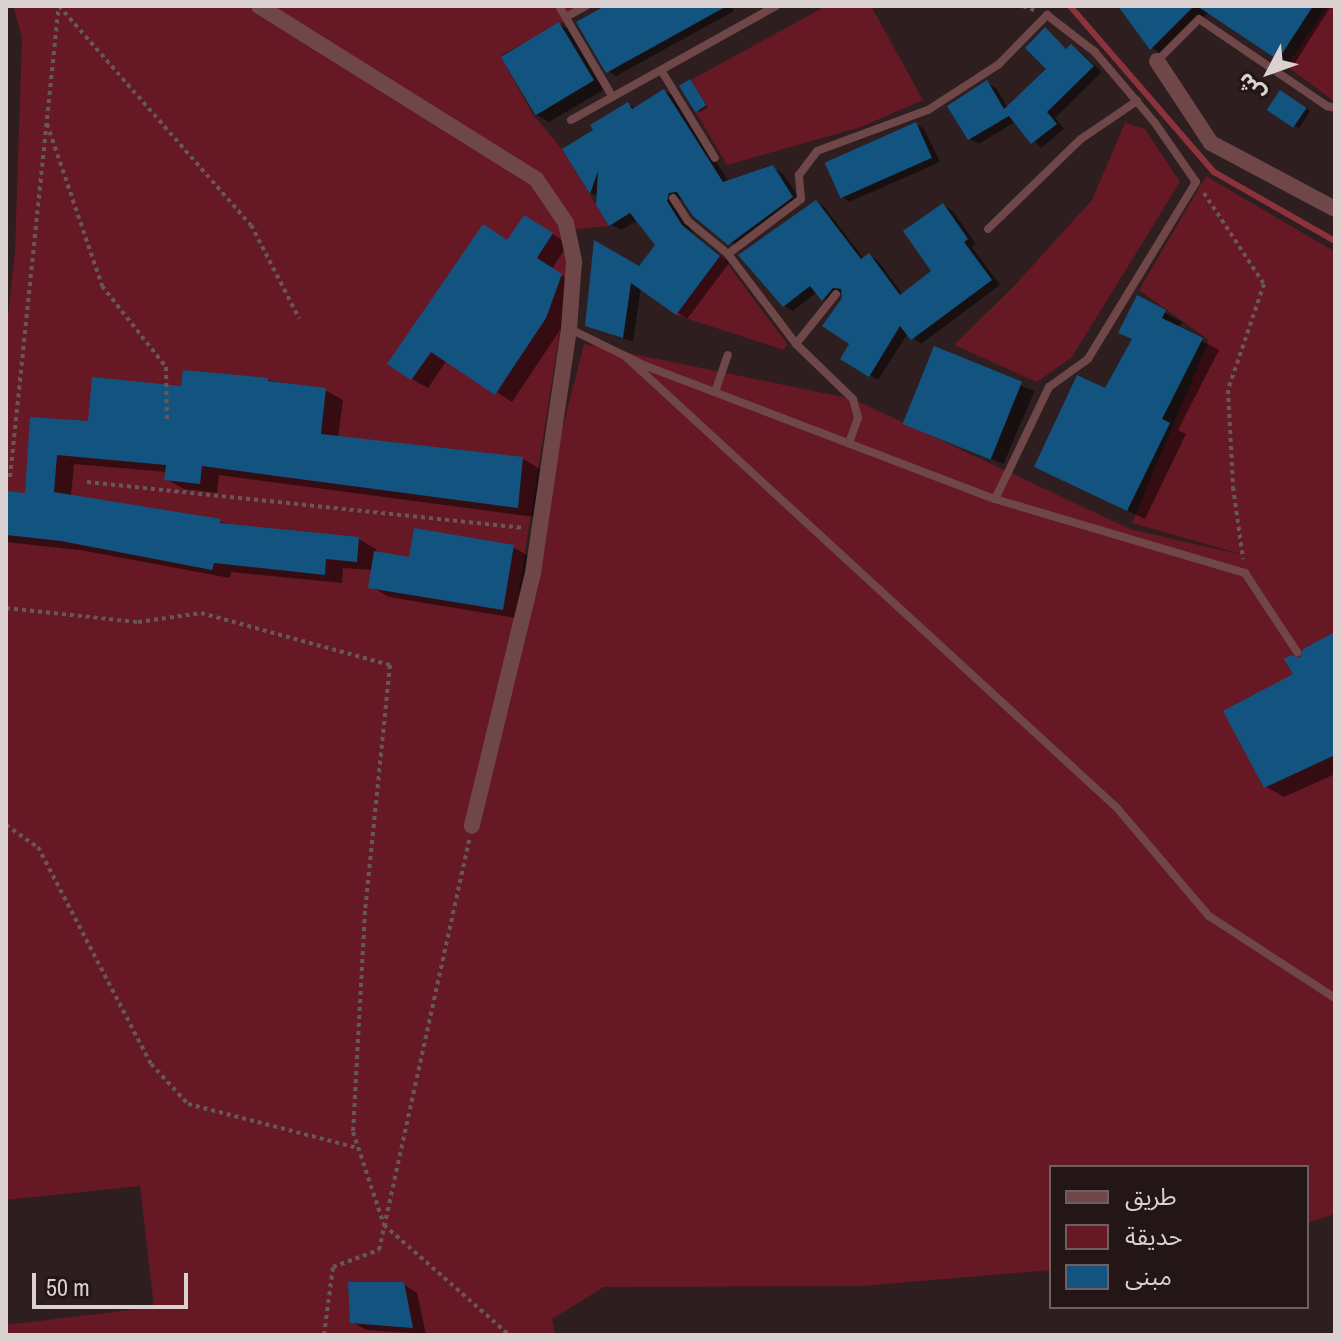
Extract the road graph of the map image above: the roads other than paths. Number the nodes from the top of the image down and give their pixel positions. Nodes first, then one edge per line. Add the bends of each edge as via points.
1 (259, 6) edge
2 (559, 6) edge
3 (586, 6) edge
4 (776, 6) edge
5 (566, 17) junction
6 (1157, 61) joint
7 (661, 70) junction
8 (612, 96) junction
9 (1137, 101) junction
10 (1335, 108) edge
11 (571, 120) dead end
12 (715, 158) dead end
13 (673, 198) dead end
14 (1335, 209) edge
15 (988, 229) dead end
16 (728, 254) junction
17 (836, 294) dead end
18 (569, 329) junction
19 (796, 344) junction
20 (728, 355) dead end
21 (625, 356) junction
22 (715, 392) junction
23 (849, 443) junction
24 (995, 499) junction
25 (1297, 652) dead end
26 (472, 826) road end
27 (1335, 998) edge

1 - 18 street via 536,179 566,223 574,262
2 - 5 lane
3 - 5 lane
4 - 7 lane
5 - 8 lane
6 - 10 lane via 1199,19
6 - 14 street via 1211,143
7 - 8 lane
7 - 12 lane
8 - 11 lane
9 - 15 lane via 1081,139
9 - 16 lane via 1095,52 1047,15 999,64 928,110 817,151 799,175 801,199
9 - 24 lane via 1196,182 1088,359 1049,387
13 - 16 lane via 688,221
16 - 19 lane
17 - 19 lane
18 - 21 lane
18 - 26 street via 533,573
19 - 23 lane via 853,399 858,418
20 - 22 lane
21 - 22 lane
21 - 27 lane via 1117,808 1209,916
22 - 23 lane
23 - 24 lane
24 - 25 lane via 1245,573

